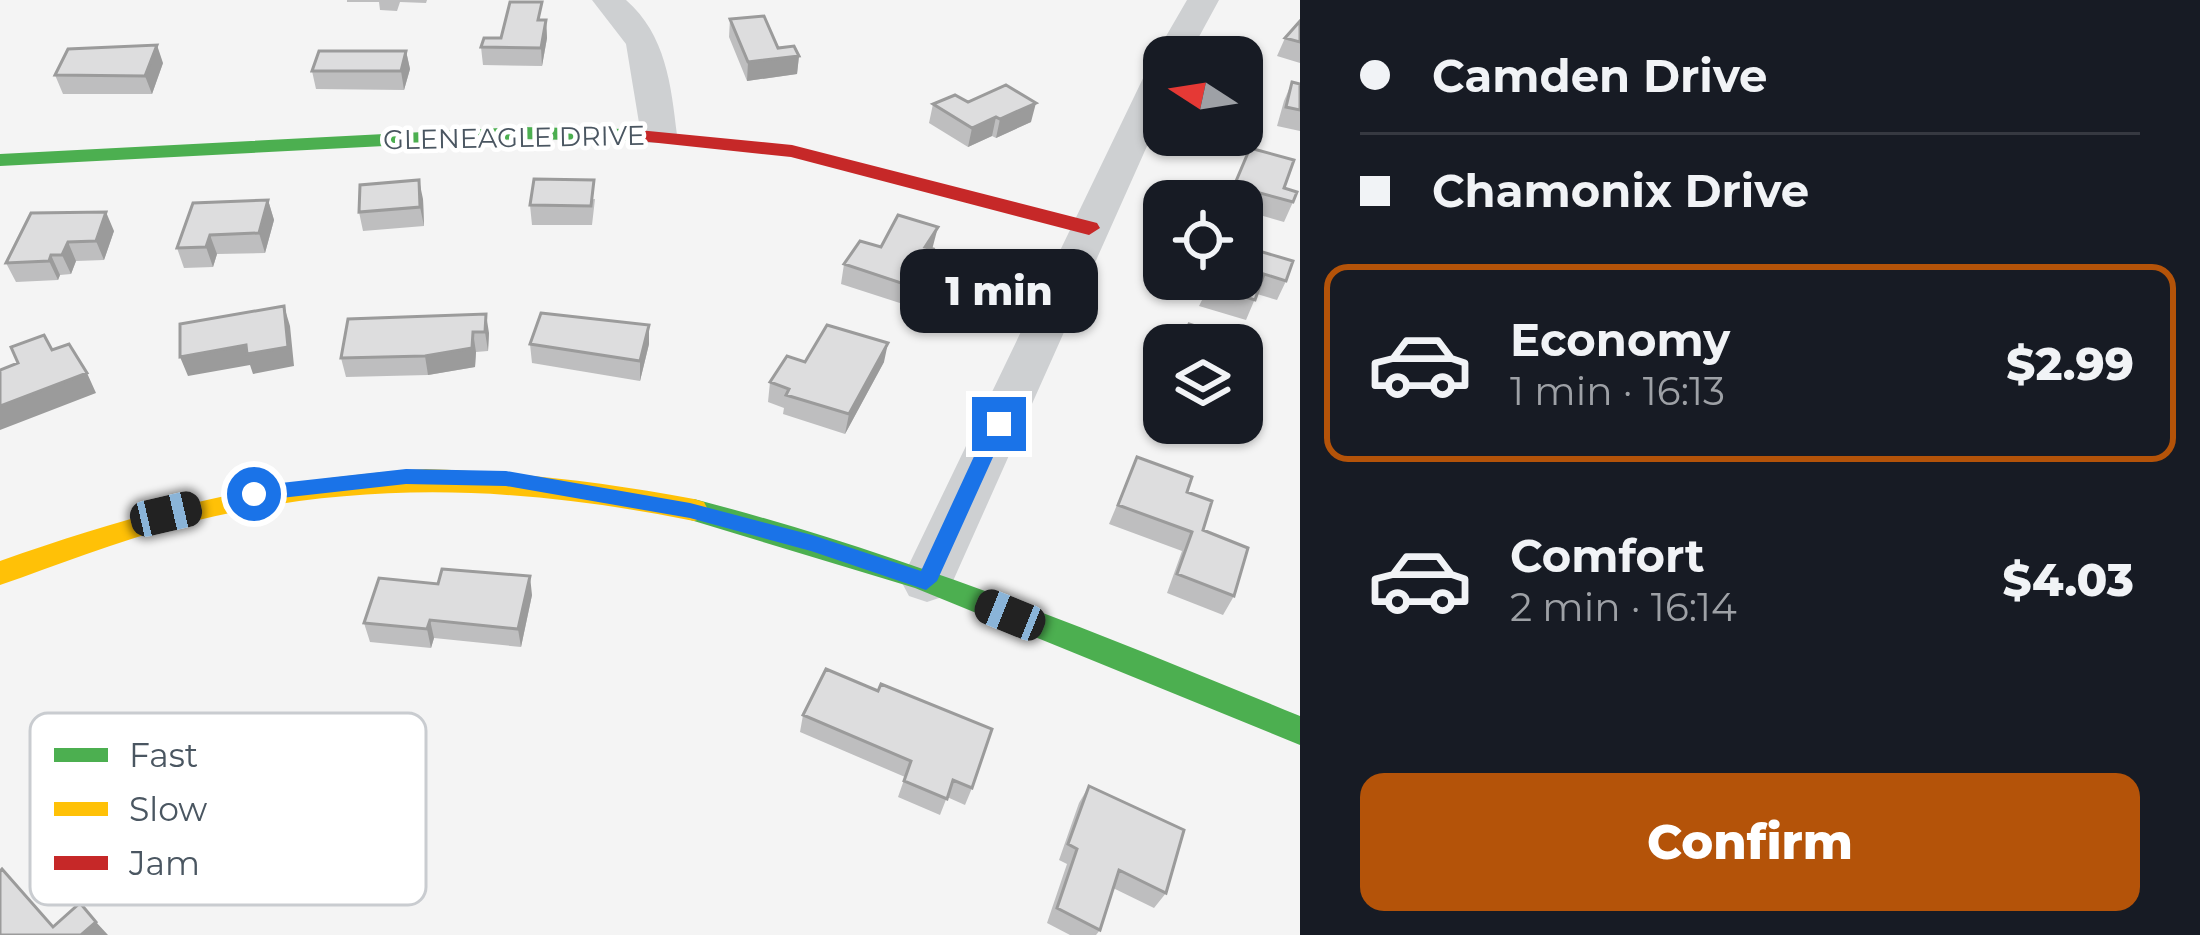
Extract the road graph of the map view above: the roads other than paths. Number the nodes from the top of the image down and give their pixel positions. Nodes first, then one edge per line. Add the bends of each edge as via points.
1 (608, 0) edge
2 (1203, 0) edge
3 (1183, 36) edge
4 (1143, 114) edge
5 (659, 135) junction
6 (0, 160) edge
7 (1089, 228) junction
8 (0, 573) edge
9 (926, 581) junction
10 (1300, 731) edge

1 - 5 street via 647,46
2 - 3 street
4 - 7 street
5 - 6 street, GLENEAGLE DRIVE via 519,133
5 - 7 street, GLENEAGLE DRIVE via 866,166
7 - 9 street
8 - 9 street via 166,514 254,494 406,477 506,478 594,491 812,543
9 - 10 street

